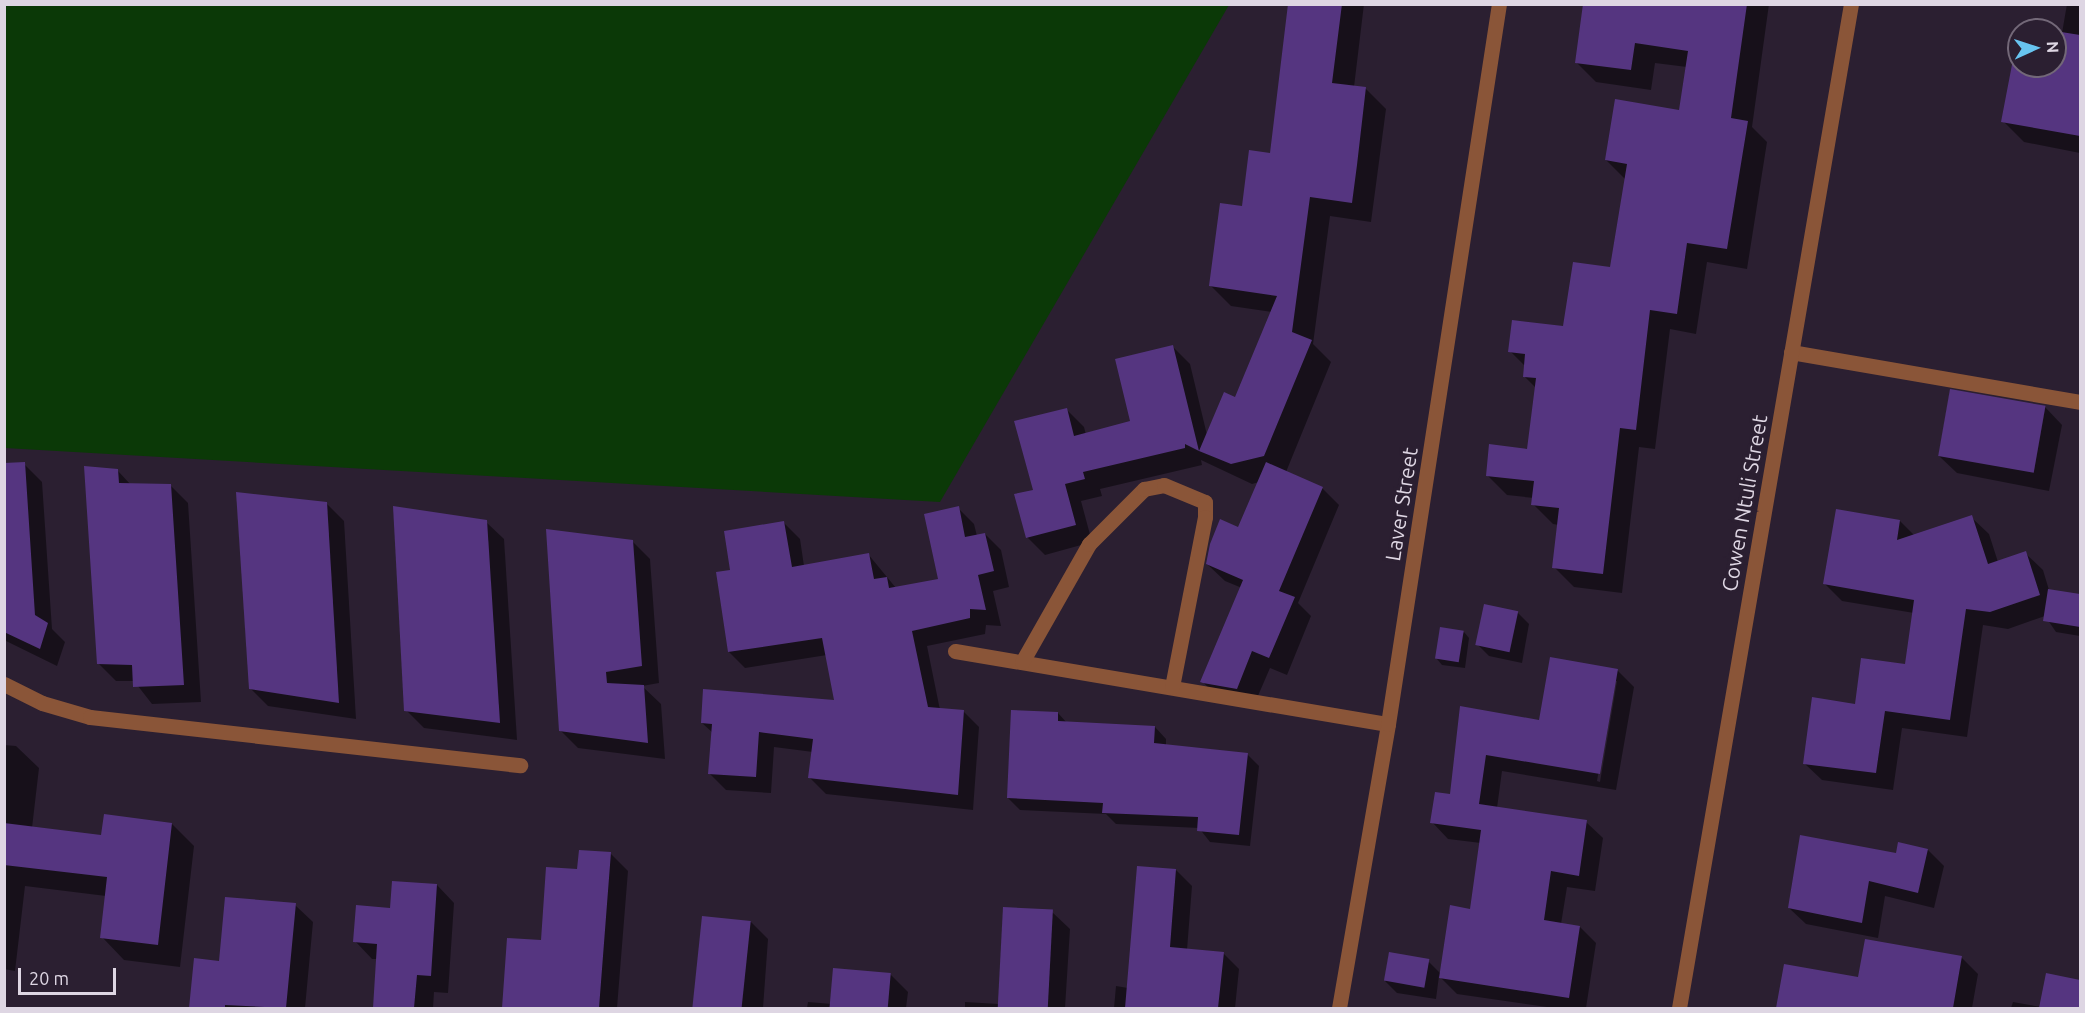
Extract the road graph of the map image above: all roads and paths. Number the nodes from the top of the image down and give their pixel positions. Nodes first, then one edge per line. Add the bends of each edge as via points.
1 (1499, 4) edge
2 (1851, 4) edge
3 (1791, 352) junction
4 (2080, 402) edge
5 (954, 651) dead end
6 (1022, 662) junction
7 (4, 684) edge
8 (1172, 687) junction
9 (1388, 724) junction
10 (520, 765) dead end
11 (1339, 1008) edge
12 (1679, 1008) edge

1 - 9 street, Laver Street
2 - 3 street, Cowen Ntuli Street
3 - 4 street
3 - 12 street, Cowen Ntuli Street
5 - 6 street
6 - 8 street
6 - 8 street via 1089,544 1144,489 1164,485 1205,502
7 - 10 street via 42,703 90,717
8 - 9 street
9 - 11 street, Laver Street

